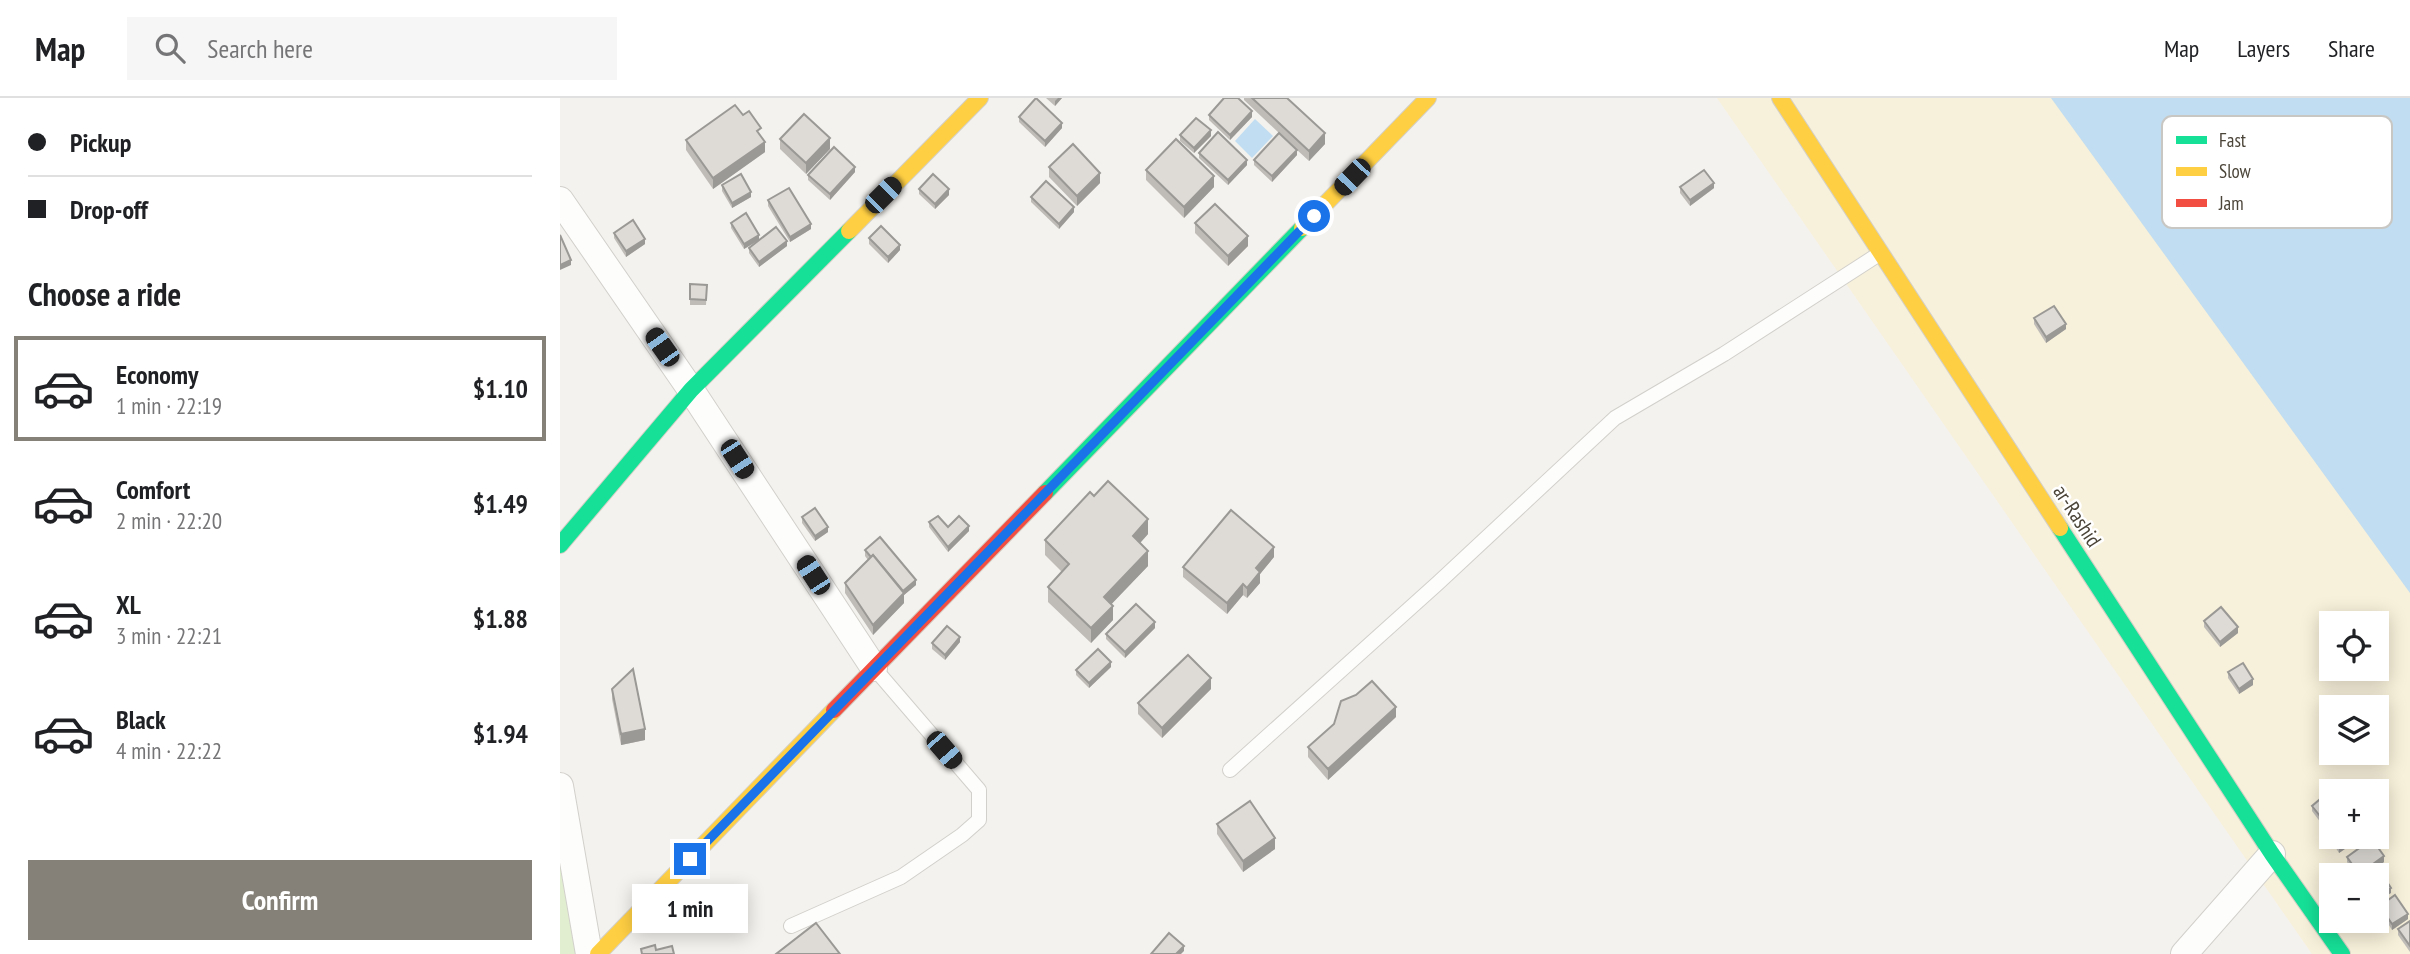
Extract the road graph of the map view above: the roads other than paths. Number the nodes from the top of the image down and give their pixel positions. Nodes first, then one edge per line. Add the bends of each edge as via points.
1 (980, 98) edge
2 (1428, 98) edge
3 (1780, 98) edge
4 (560, 200) edge
5 (1880, 254) junction
6 (691, 390) junction
7 (560, 545) edge
8 (874, 668) junction
9 (1230, 771) dead end
10 (560, 786) edge
11 (2272, 853) junction
12 (792, 926) dead end
13 (589, 954) edge
14 (597, 954) edge
15 (2184, 954) edge
16 (2342, 954) edge

1 - 6 street
2 - 8 street
3 - 5 street, ar-Rashid
4 - 6 street
5 - 9 lane via 1615,418
5 - 11 street, ar-Rashid
6 - 7 street
6 - 8 street
8 - 12 lane via 979,790 979,820 901,877
8 - 14 street
10 - 13 street
11 - 15 street
11 - 16 street, ar-Rashid

